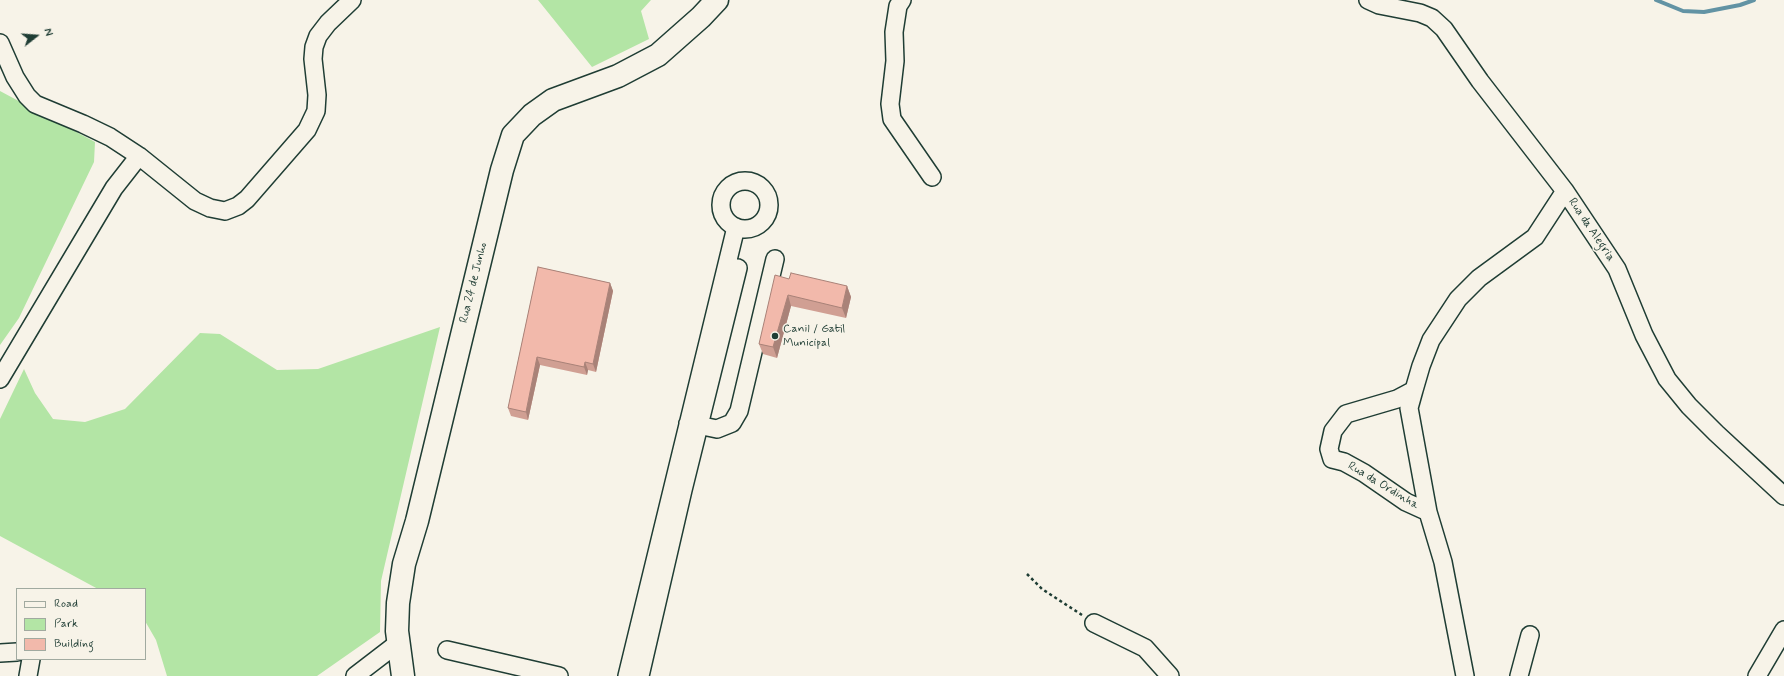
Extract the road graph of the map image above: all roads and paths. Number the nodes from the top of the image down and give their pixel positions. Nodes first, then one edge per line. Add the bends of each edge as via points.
1 (352, 0) edge
2 (717, 0) edge
3 (902, 0) edge
4 (1368, 0) edge
5 (0, 44) edge
6 (139, 156) junction
7 (932, 177) dead end
8 (1565, 191) junction
9 (742, 228) dead end
10 (775, 259) dead end
11 (0, 379) edge
12 (1414, 390) junction
13 (694, 424) junction
14 (1784, 496) edge
15 (1428, 512) junction
16 (1027, 574) dead end
17 (1094, 623) joint
18 (1784, 630) edge
19 (1530, 634) dead end
20 (398, 643) junction
21 (448, 650) dead end
22 (16, 652) edge
23 (0, 653) edge
24 (31, 660) edge
25 (28, 676) edge
26 (355, 676) edge
27 (403, 676) edge
28 (559, 676) edge
29 (627, 676) edge
30 (640, 676) edge
31 (1170, 676) edge
32 (1465, 676) edge
33 (1519, 676) edge
34 (1757, 676) edge

1 - 6 street via 318,36 313,59 316,111 307,130 238,206 225,211 195,201
2 - 20 main road, Rua 24 de Junho via 658,55 618,76 553,100 532,115 513,135 502,170 417,521 404,564 398,603
3 - 7 street via 898,6 894,32 895,61 890,104 892,119
4 - 8 street, Rua da Alegria via 1432,18 1444,30
5 - 6 street via 15,77 35,104 110,137
6 - 11 street via 114,188
8 - 12 street via 1535,237 1478,278 1458,299 1431,340
8 - 14 street, Rua da Alegria via 1617,269 1644,336 1667,379 1689,406
9 - 13 street
10 - 13 street via 739,411 732,423 725,427 717,429
12 - 15 street via 1409,408
12 - 15 street, Rua da Ordinha via 1397,399 1346,414 1333,431 1329,449 1332,459 1344,462 1364,473 1406,502
13 - 29 street
13 - 30 street
15 - 32 street, Rua da Ordinha via 1443,562
16 - 17 path via 1042,589
17 - 31 street via 1145,648
18 - 34 street
19 - 33 street
20 - 26 street
20 - 27 main road, Rua 24 de Junho
21 - 28 street
22 - 23 street
24 - 25 street

